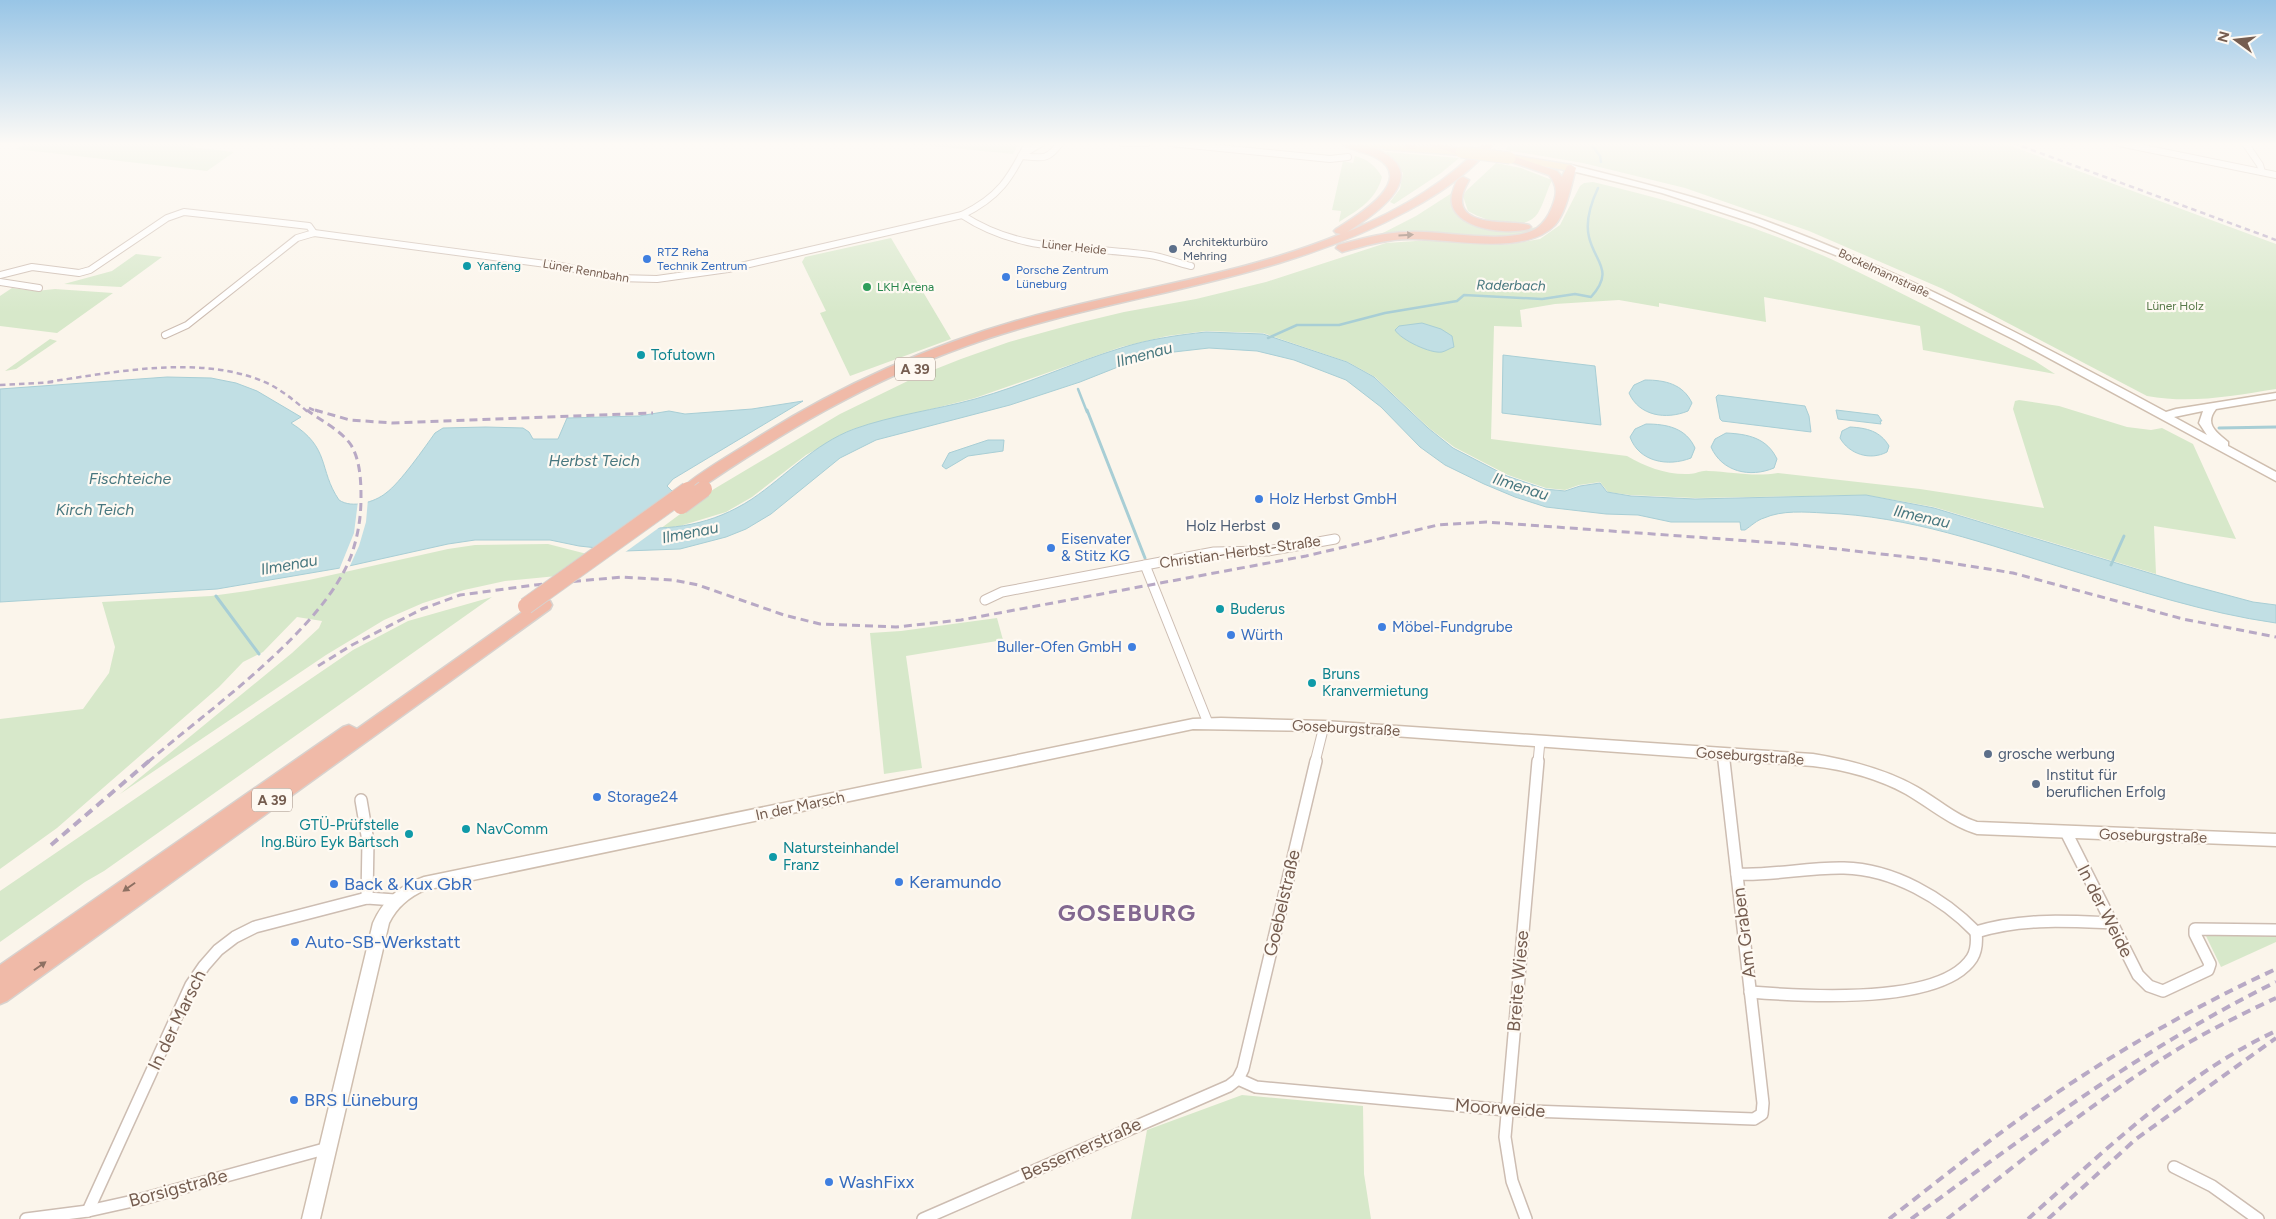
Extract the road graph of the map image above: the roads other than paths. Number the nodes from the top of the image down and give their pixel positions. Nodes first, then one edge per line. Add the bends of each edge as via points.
1 (989, 200) edge
2 (1384, 200) edge
3 (1419, 200) edge
4 (1434, 200) edge
5 (1456, 200) edge
6 (1559, 200) edge
7 (1694, 200) edge
8 (1555, 210) junction
9 (962, 215) junction
10 (314, 233) junction
11 (1341, 248) junction
12 (1277, 262) junction
13 (1191, 266) dead end
14 (0, 275) edge
15 (0, 282) edge
16 (39, 288) dead end
17 (165, 335) dead end
18 (2125, 396) junction
19 (2276, 396) edge
20 (2212, 406) junction
21 (2192, 409) junction
22 (2164, 417) junction
23 (2244, 460) junction
24 (2276, 477) edge
25 (1335, 539) dead end
26 (1145, 565) junction
27 (985, 600) dead end
28 (535, 606) junction
29 (1208, 723) junction
30 (1324, 726) junction
31 (1540, 741) junction
32 (1723, 753) junction
33 (361, 800) dead end
34 (2066, 832) junction
35 (2276, 840) edge
36 (1737, 874) junction
37 (367, 898) junction
38 (395, 900) junction
39 (2112, 924) junction
40 (2276, 930) edge
41 (1976, 932) junction
42 (0, 977) edge
43 (1750, 992) junction
44 (0, 994) edge
45 (1238, 1079) junction
46 (1506, 1110) junction
47 (1762, 1114) joint
48 (328, 1148) junction
49 (2174, 1167) dead end
50 (88, 1211) junction
51 (26, 1219) edge
52 (311, 1219) edge
53 (923, 1219) edge
54 (1526, 1219) edge
55 (2258, 1219) edge

1 - 9 street, Lüner Rennbahn
2 - 12 highway via 1352,224
3 - 12 highway, A 39 via 1355,234
4 - 11 highway, A 39 via 1413,214
5 - 8 highway via 1471,219 1495,227 1522,228 1539,223
6 - 8 highway
7 - 18 street, Bockelmannstraße via 1819,244 1961,309
11 -> 8 highway via 1410,235 1519,238 1544,228 1551,222
9 - 10 street, Lüner Rennbahn via 738,267 657,279 617,278 561,266
9 - 13 street, Lüner Heide via 986,231 1004,237 1069,248 1152,255
10 - 14 street, Lüner Rennbahn via 310,226 184,212 166,218 90,270 79,273 32,267
10 - 17 street via 297,238 186,326
11 - 28 highway, A 39, bridge via 1234,281 1039,325 911,370 832,408 766,447
12 - 28 highway, A 39, bridge via 1001,329 868,382 754,445 688,490
15 - 16 street
18 - 21 street via 2160,406
18 - 22 street, Bockelmannstraße
19 - 20 street
20 - 21 street
20 - 23 street via 2203,417 2205,425
21 - 22 street
22 - 23 street, Bockelmannstraße
23 - 24 street, Bockelmannstraße
25 - 26 street, Christian-Herbst-Straße via 1268,551 1214,552
26 - 27 street, Christian-Herbst-Straße via 1002,592
26 - 29 street, Christian-Herbst-Straße
28 -> 42 highway, A 39
44 -> 28 highway, A 39
29 - 30 street, Goseburgstraße
29 - 38 street, In der Marsch via 424,884
30 - 31 street, Goseburgstraße
30 - 45 street, Goebelstraße via 1244,1069
31 - 32 street, Goseburgstraße
31 - 46 street, Breite Wiese
32 - 34 street, Goseburgstraße via 1851,766 1906,788 1963,825
32 - 36 street, Am Graben
33 - 37 street via 368,841
34 - 35 street, Goseburgstraße
34 - 39 street, In der Weide
36 - 41 street via 1753,876 1846,868 1871,872 1897,880 1947,905
36 - 43 street, Am Graben
37 - 38 street, In der Marsch
37 - 50 street, In der Marsch via 255,927 228,942 200,969
38 - 48 street, In der Marsch via 381,923
39 - 40 street, In der Weide via 2138,975 2149,986 2163,991 2208,970 2210,964 2195,928
39 - 41 street via 2033,919 1997,924
41 - 43 street via 1977,946 1971,960 1960,971 1915,988 1830,997
43 - 47 street, Am Graben
45 - 46 street, Moorweide via 1256,1087
45 - 53 street, Bessemerstraße via 1229,1086
46 - 47 street, Moorweide via 1754,1118
46 - 54 street, Breite Wiese via 1507,1158
48 - 50 street, Borsigstraße
48 - 52 street, In der Marsch
49 - 55 street via 2212,1186
50 - 51 street, Borsigstraße

